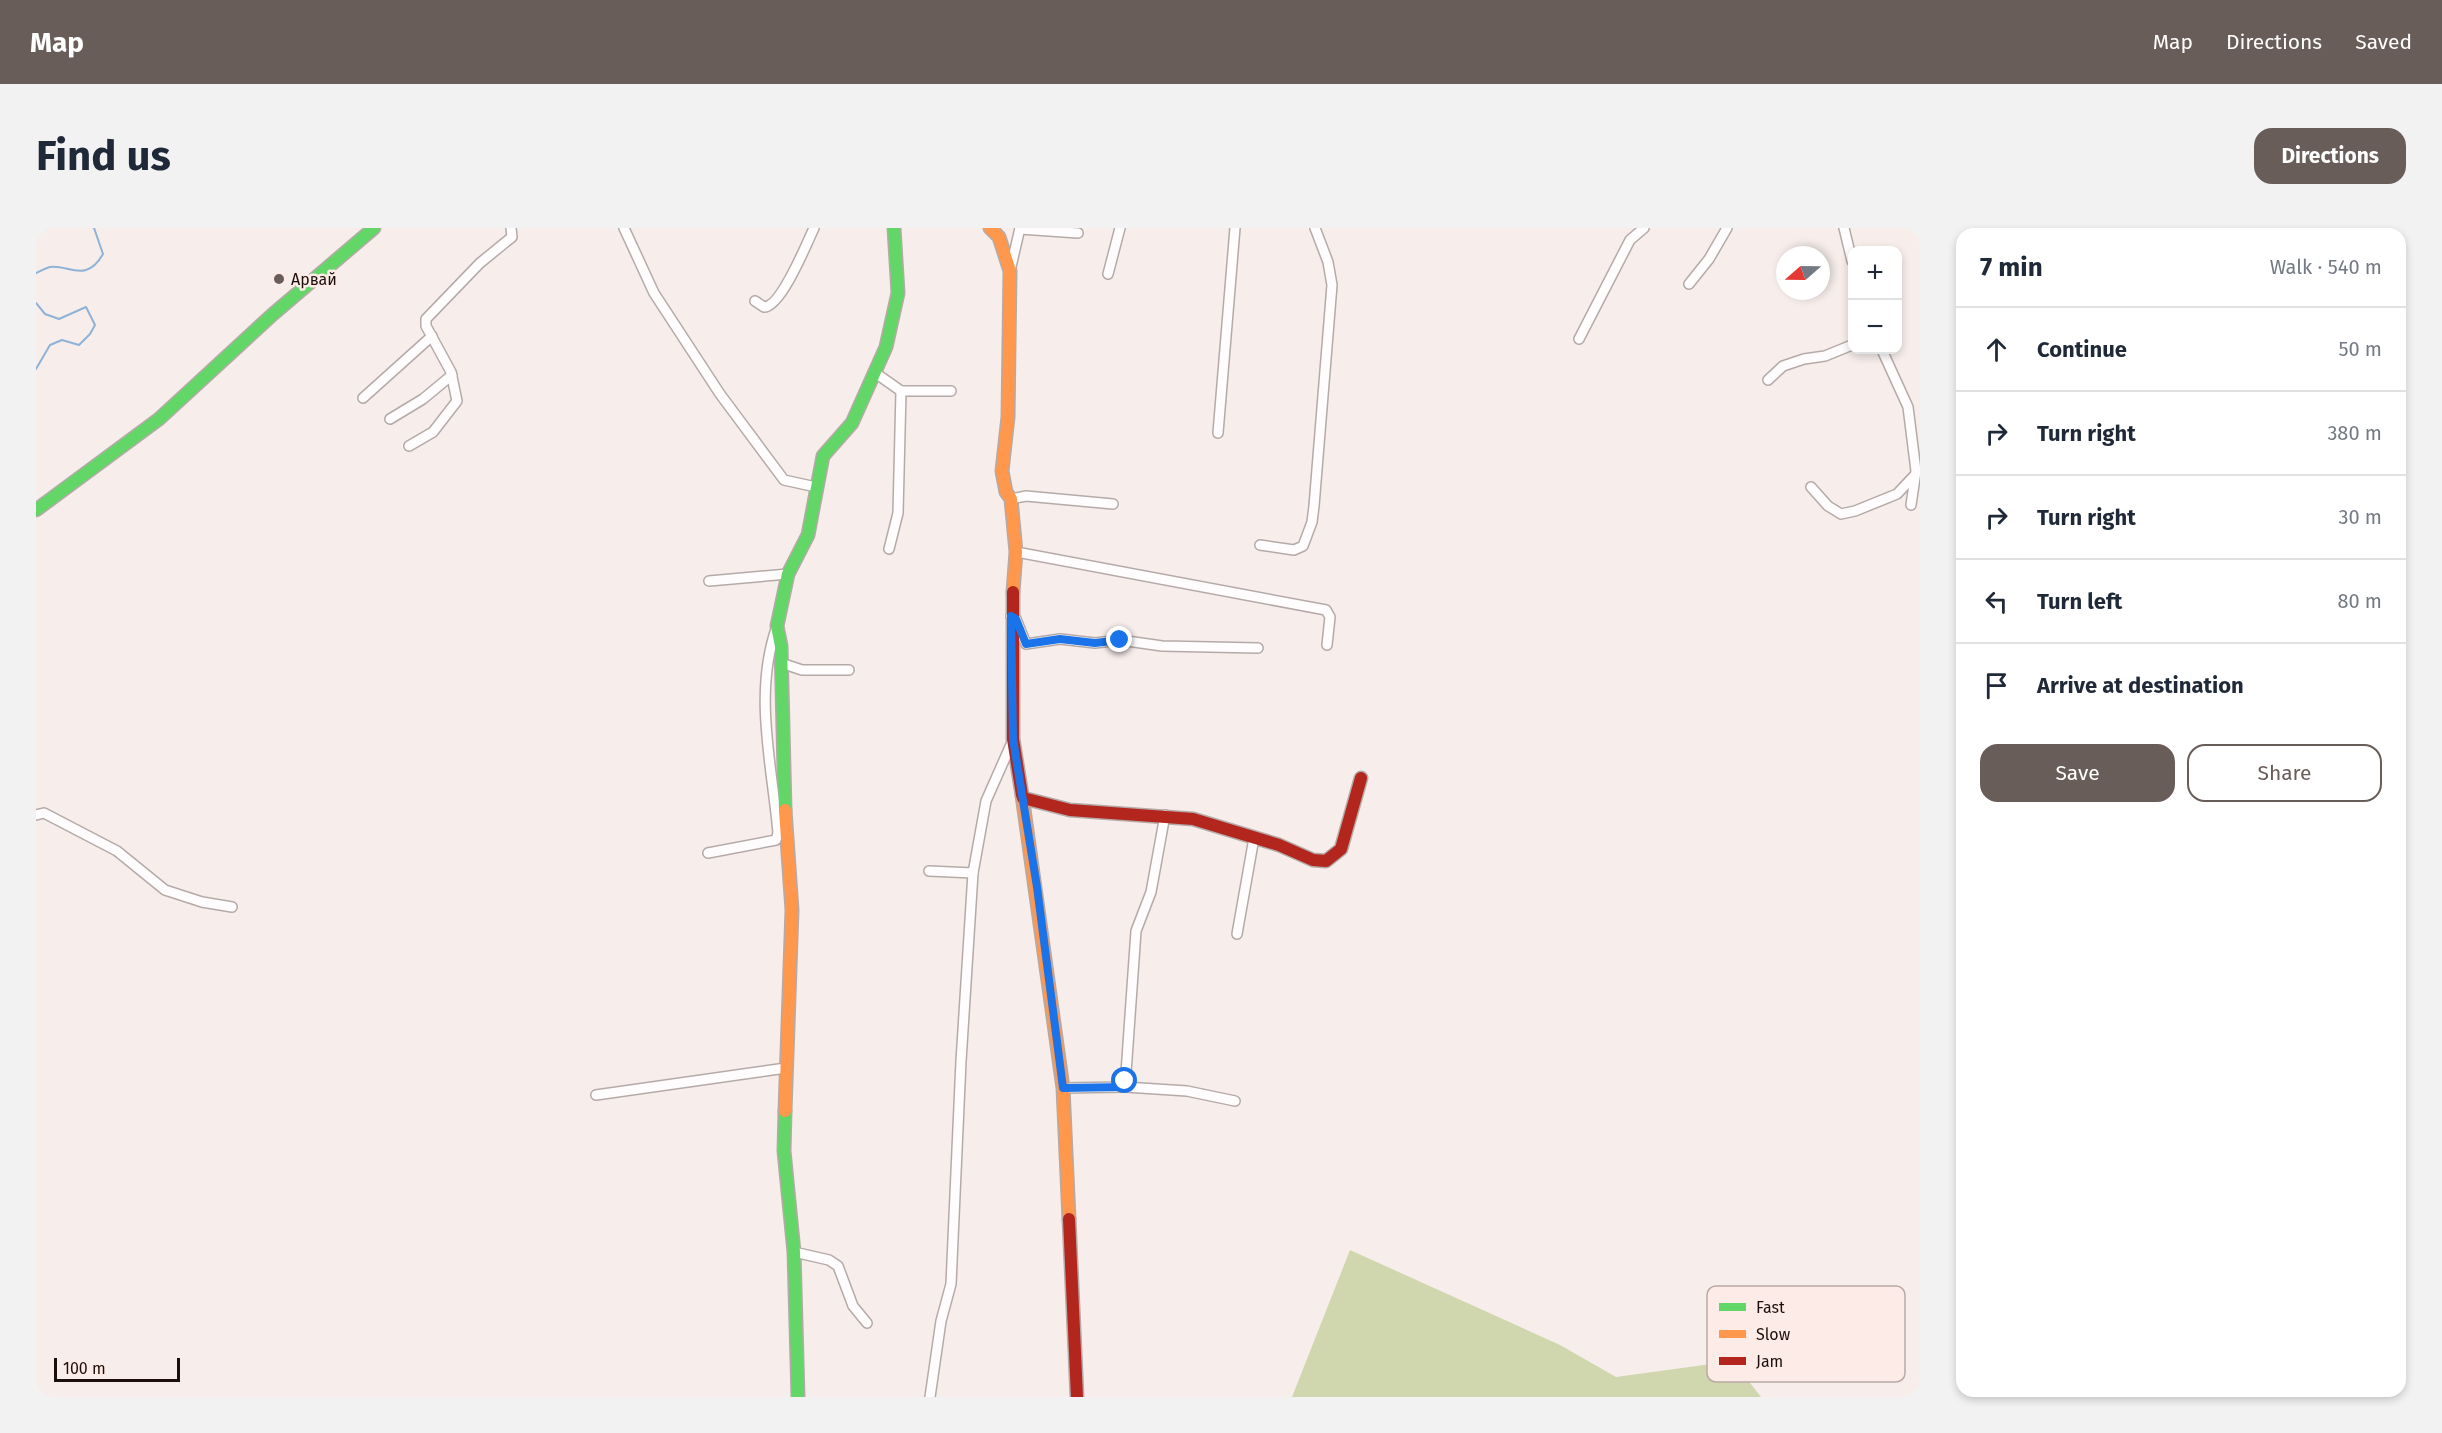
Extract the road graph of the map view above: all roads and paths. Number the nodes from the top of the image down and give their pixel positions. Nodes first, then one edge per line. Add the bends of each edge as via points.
1 (375, 228) edge
2 (511, 228) edge
3 (624, 228) edge
4 (814, 228) edge
5 (894, 228) edge
6 (990, 228) edge
7 (1020, 228) edge
8 (1120, 228) edge
9 (1235, 228) edge
10 (1315, 228) edge
11 (1644, 228) edge
12 (1727, 228) edge
13 (1844, 228) edge
14 (1078, 233) dead end
15 (1848, 246) edge
16 (1010, 271) junction
17 (1108, 274) dead end
18 (1689, 284) dead end
19 (755, 301) dead end
20 (432, 336) junction
21 (1579, 339) dead end
22 (1848, 347) edge
23 (1883, 354) edge
24 (874, 372) junction
25 (452, 375) junction
26 (1768, 380) dead end
27 (901, 391) junction
28 (951, 391) dead end
29 (363, 398) dead end
30 (390, 419) dead end
31 (1218, 433) dead end
32 (410, 446) dead end
33 (1915, 475) junction
34 (816, 487) junction
35 (1811, 487) dead end
36 (1011, 499) junction
37 (1113, 504) dead end
38 (1911, 505) dead end
39 (36, 510) edge
40 (1260, 545) dead end
41 (888, 549) dead end
42 (1016, 552) junction
43 (788, 574) junction
44 (709, 581) dead end
45 (1011, 616) junction
46 (777, 626) junction
47 (1327, 645) dead end
48 (1258, 648) dead end
49 (781, 663) junction
50 (849, 670) dead end
51 (1013, 739) junction
52 (1361, 778) dead end
53 (774, 792) junction
54 (1023, 798) junction
55 (785, 808) junction
56 (36, 815) edge
57 (1165, 815) junction
58 (1254, 838) junction
59 (708, 853) dead end
60 (929, 871) dead end
61 (974, 873) junction
62 (232, 907) dead end
63 (1237, 934) dead end
64 (786, 1068) junction
65 (1125, 1087) junction
66 (1063, 1088) junction
67 (596, 1095) dead end
68 (1235, 1101) dead end
69 (794, 1252) junction
70 (867, 1323) dead end
71 (797, 1396) edge
72 (930, 1397) edge
73 (1077, 1397) edge

1 - 39 street via 272,315 159,419
2 - 20 street via 512,237 480,262 428,317 426,326
3 - 34 street via 654,293 720,394 784,480
4 - 19 street via 800,262 773,303 764,307
5 - 24 street via 898,294 886,347
6 - 16 street via 999,237
7 - 14 street
7 - 16 street
8 - 17 street
9 - 31 street
10 - 40 street via 1332,285 1312,522 1303,546 1294,550
11 - 21 street via 1630,240
12 - 18 street
13 - 15 street
16 - 36 street via 1008,417 1002,471
20 - 25 street
20 - 29 street
22 - 26 street via 1783,366
23 - 33 street via 1908,407
24 - 27 street
24 - 34 street via 852,423 823,456
25 - 30 street
25 - 32 street via 457,400 453,407 433,432
27 - 28 street
27 - 41 street via 898,513
33 - 35 street via 1897,494 1855,512 1840,514
33 - 38 street
34 - 43 street via 808,535
36 - 37 street via 1026,496
36 - 42 street
42 - 45 street
42 - 47 street via 1326,610
43 - 44 street
43 - 46 street
45 - 48 street via 1026,644 1060,639 1095,643 1120,640 1162,646
45 - 51 street
46 - 49 street
46 - 53 street via 767,654 764,689
49 - 50 street via 802,670
49 - 55 street
51 - 54 street
51 - 61 street via 986,801
52 - 58 street via 1341,849 1332,858 1313,860
53 - 55 street
53 - 59 street via 776,840
54 - 57 street via 1070,810
54 - 66 street
55 - 64 street via 792,910
56 - 62 street via 44,813 117,851 165,890
57 - 58 street via 1193,819
57 - 65 street via 1151,892 1136,931
58 - 63 street
60 - 61 street
61 - 72 street via 951,1284 941,1321
64 - 67 street
64 - 69 street via 784,1151
65 - 66 street
65 - 68 street via 1169,1089
66 - 73 street
69 - 70 street via 838,1266 853,1306
69 - 71 street

